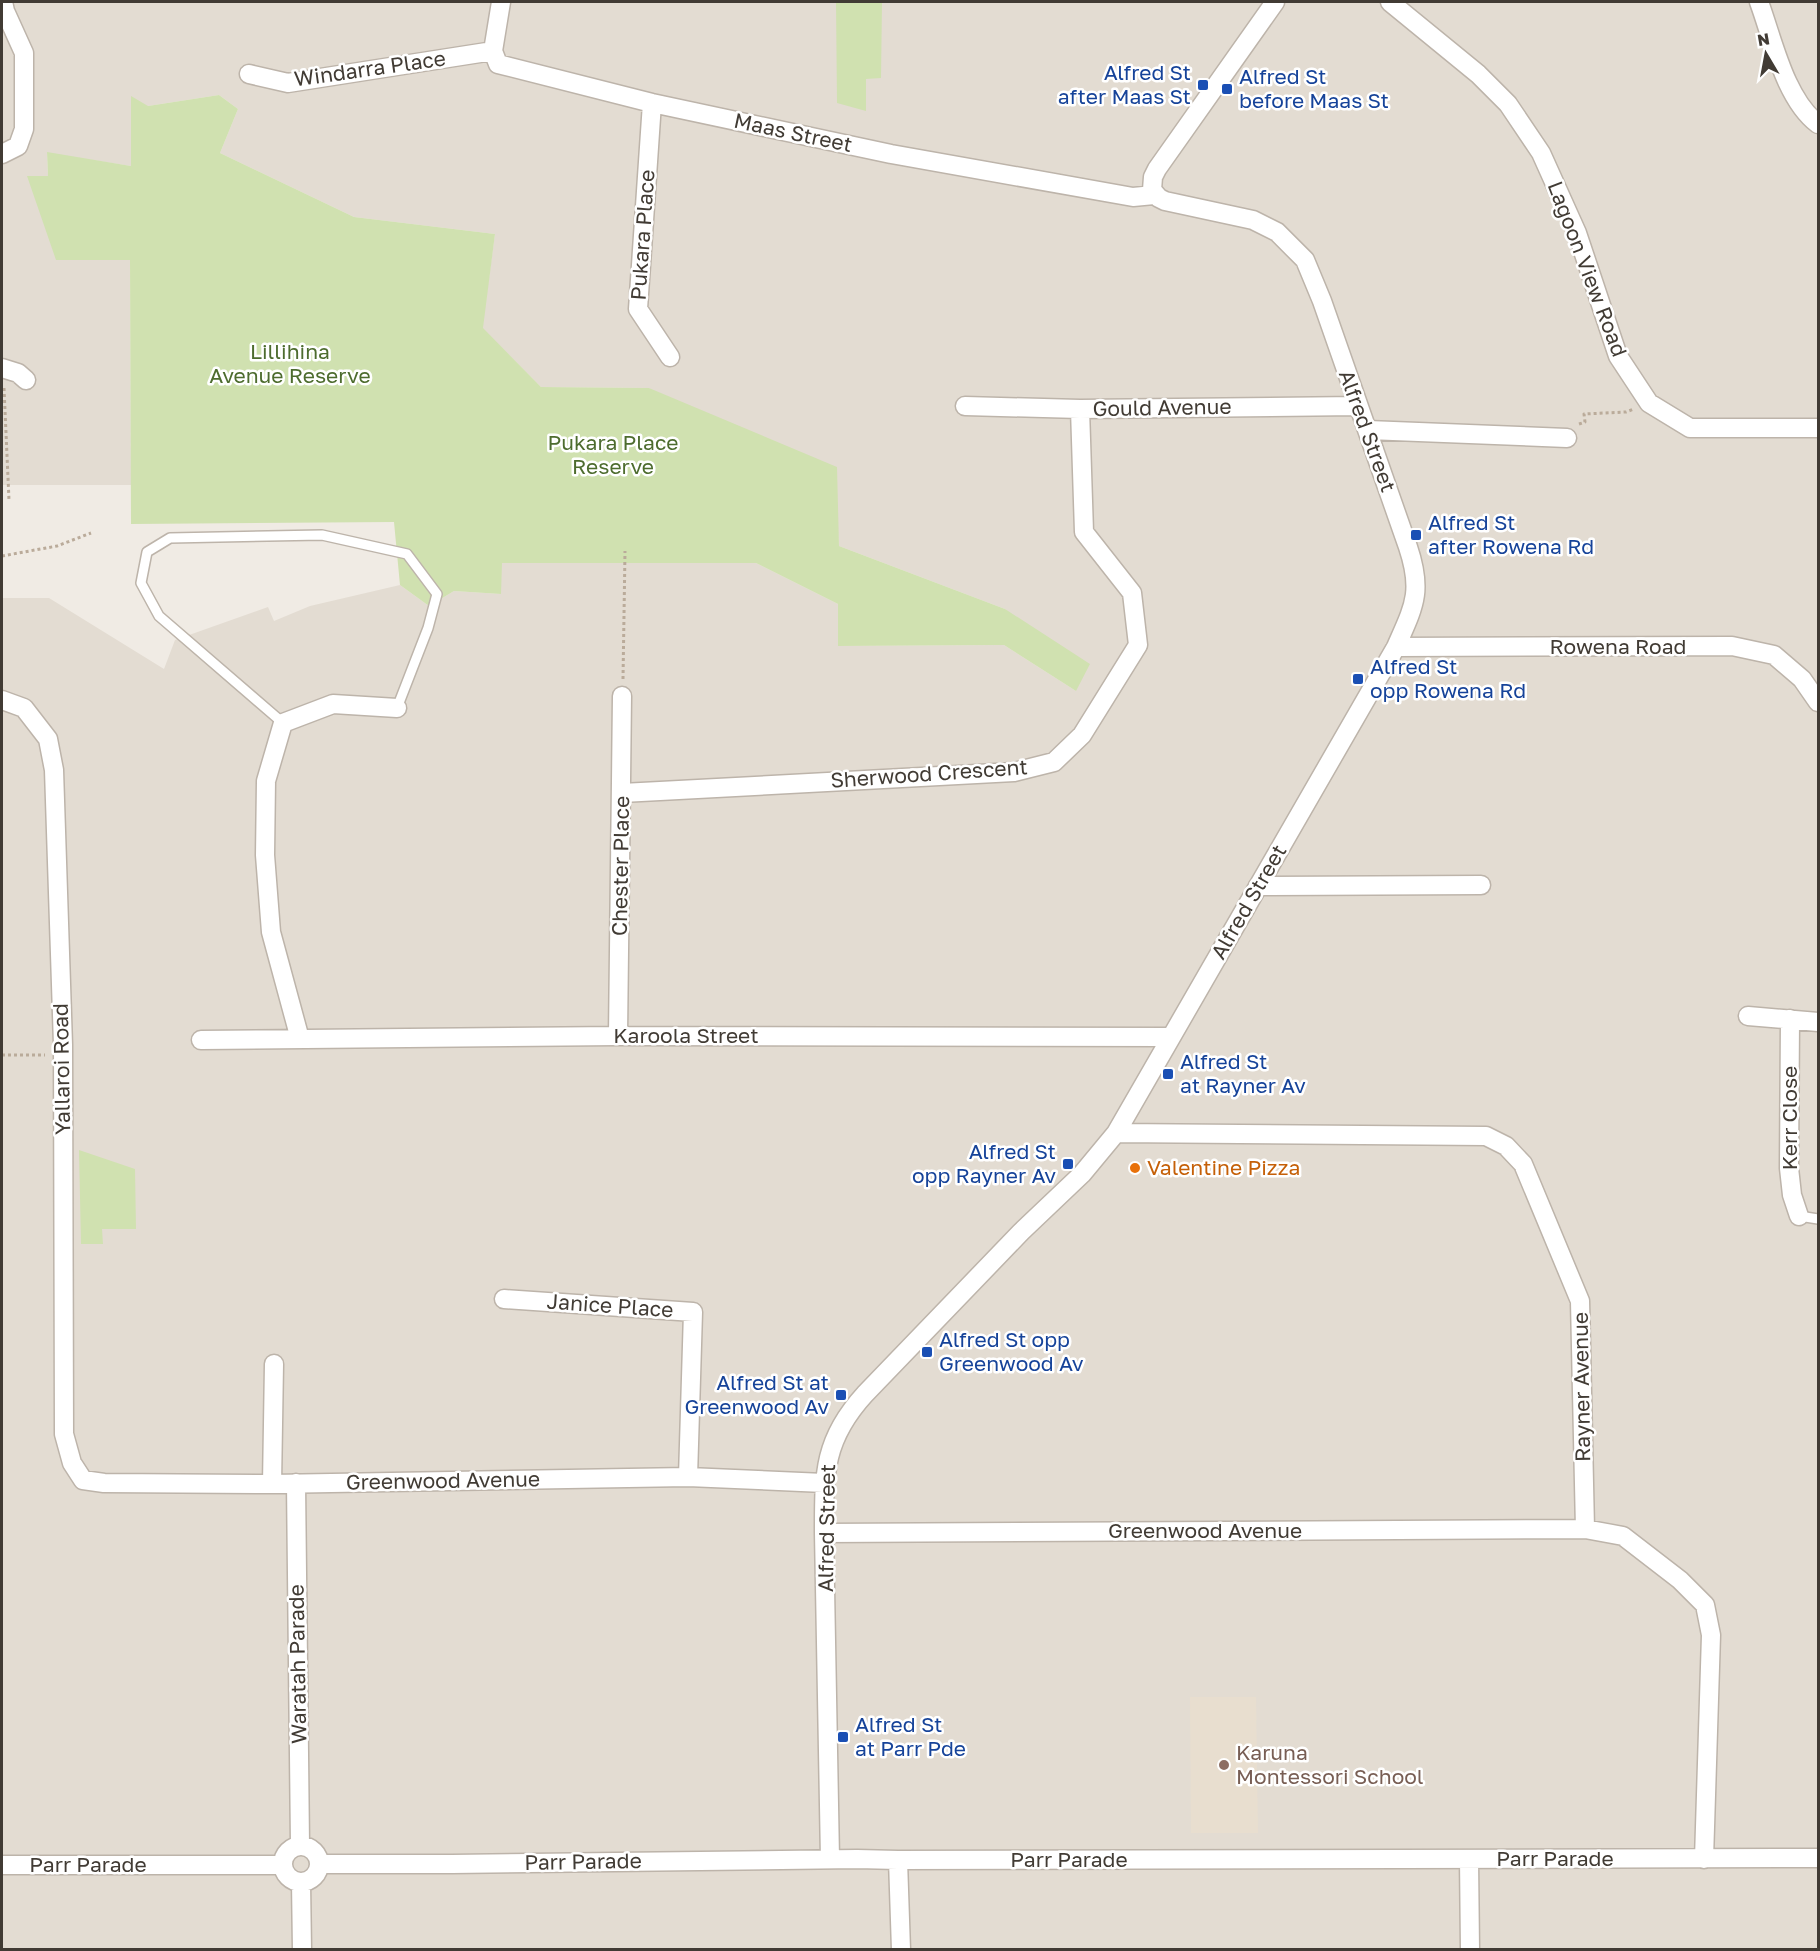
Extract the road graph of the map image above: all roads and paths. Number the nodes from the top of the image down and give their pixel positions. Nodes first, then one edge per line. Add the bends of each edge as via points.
1 (3, 2) edge
2 (501, 2) edge
3 (1275, 2) edge
4 (1390, 2) edge
5 (1760, 2) edge
6 (492, 51) junction
7 (249, 74) dead end
8 (652, 103) junction
9 (1818, 124) edge
10 (2, 154) edge
11 (1154, 195) junction
12 (670, 357) dead end
13 (3, 369) edge
14 (26, 380) dead end
15 (1649, 403) junction
16 (965, 406) dead end
17 (1358, 406) junction
18 (1080, 409) junction
19 (1818, 428) edge
20 (1368, 430) junction
21 (1568, 438) joint
22 (9, 500) dead end
23 (91, 533) dead end
24 (625, 551) dead end
25 (2, 556) edge
26 (1396, 647) junction
27 (622, 696) joint
28 (2, 700) edge
29 (1818, 702) edge
30 (398, 708) joint
31 (283, 723) junction
32 (622, 793) junction
33 (1481, 885) dead end
34 (1258, 886) junction
35 (1748, 1016) dead end
36 (1790, 1020) junction
37 (1818, 1022) edge
38 (618, 1036) junction
39 (1170, 1037) junction
40 (300, 1039) junction
41 (201, 1040) dead end
42 (2, 1055) edge
43 (63, 1055) junction
44 (1116, 1133) junction
45 (1799, 1216) joint
46 (1818, 1219) edge
47 (504, 1299) dead end
48 (274, 1364) dead end
49 (72, 1463) joint
50 (688, 1477) junction
51 (296, 1483) junction
52 (824, 1483) junction
53 (272, 1484) junction
54 (1586, 1529) junction
55 (824, 1533) junction
56 (300, 1845) junction
57 (1818, 1858) edge
58 (830, 1859) junction
59 (1468, 1859) junction
60 (1704, 1859) junction
61 (898, 1860) junction
62 (319, 1864) junction
63 (2, 1865) edge
64 (283, 1865) junction
65 (302, 1882) junction
66 (302, 1950) edge
67 (901, 1950) edge
68 (1470, 1950) edge

1 - 10 street via 24,53 24,129 18,146
2 - 6 street
3 - 11 street via 1156,169 1151,185
4 - 15 street, Lagoon View Road via 1478,74 1508,104 1540,153 1577,233 1618,356
5 - 9 street via 1791,90 1799,105
6 - 7 street, Windarra Place via 288,83
6 - 8 street, Maas Street via 498,64
8 - 11 street, Maas Street via 891,154 1133,197
8 - 12 street, Pukara Place via 638,309
11 - 17 street, Alfred Street via 1165,201 1253,220 1276,232 1296,250 1314,281
13 - 14 street
13 - 22 path
15 - 19 street, Lagoon View Road via 1690,428
15 - 21 path via 1626,412 1584,414 1585,422 1569,426
16 - 18 street, Gould Avenue
17 - 18 street, Gould Avenue
17 - 20 street, Alfred Street
18 - 32 street, Sherwood Crescent via 1084,532 1132,593 1138,645 1082,735 1054,762 1014,772
20 - 21 street
20 - 26 street, Alfred Street via 1414,566 1416,597
23 - 25 path via 57,546
24 - 27 path
26 - 29 street, Rowena Road via 1732,646 1774,655 1803,678
26 - 34 street, Alfred Street
27 - 32 street, Chester Place
28 - 43 street, Yallaroi Road via 24,708 48,739 54,770
30 - 31 street via 333,704
30 - 31 lane via 437,594 407,554 322,535 170,538 147,552 141,583 159,616
31 - 40 street via 266,781 265,855 272,932
32 - 38 street, Chester Place
33 - 34 street
34 - 39 street, Alfred Street
35 - 36 street
36 - 37 street
36 - 45 street, Kerr Close via 1789,1168
38 - 39 street, Karoola Street
38 - 40 street, Karoola Street
39 - 44 street, Alfred Street
40 - 41 street, Karoola Street
42 - 43 path
43 - 49 street, Yallaroi Road via 64,1434
44 - 52 street, Alfred Street via 1082,1174 855,1404 833,1442
44 - 54 street, Rayner Avenue via 1486,1136 1506,1146 1522,1164 1580,1301
45 - 46 lane
47 - 50 street, Janice Place via 693,1312
48 - 53 street
49 - 53 street, Greenwood Avenue via 83,1480 104,1483
50 - 51 street, Greenwood Avenue
50 - 52 street, Greenwood Avenue
51 - 53 street, Greenwood Avenue
51 - 56 street, Waratah Parade
52 - 55 street, Alfred Street
54 - 55 street, Greenwood Avenue
54 - 60 street via 1623,1536 1680,1580 1705,1605 1711,1635
55 - 58 street, Alfred Street
56 - 62 street via 312,1850
56 - 64 street via 287,1852
57 - 60 street, Parr Parade
58 - 61 street, Parr Parade
58 - 62 street, Parr Parade
59 - 60 street, Parr Parade
59 - 61 street, Parr Parade
59 - 68 street
61 - 67 street
62 - 65 street via 314,1877
63 - 64 street, Parr Parade
64 - 65 street via 289,1877
65 - 66 street

